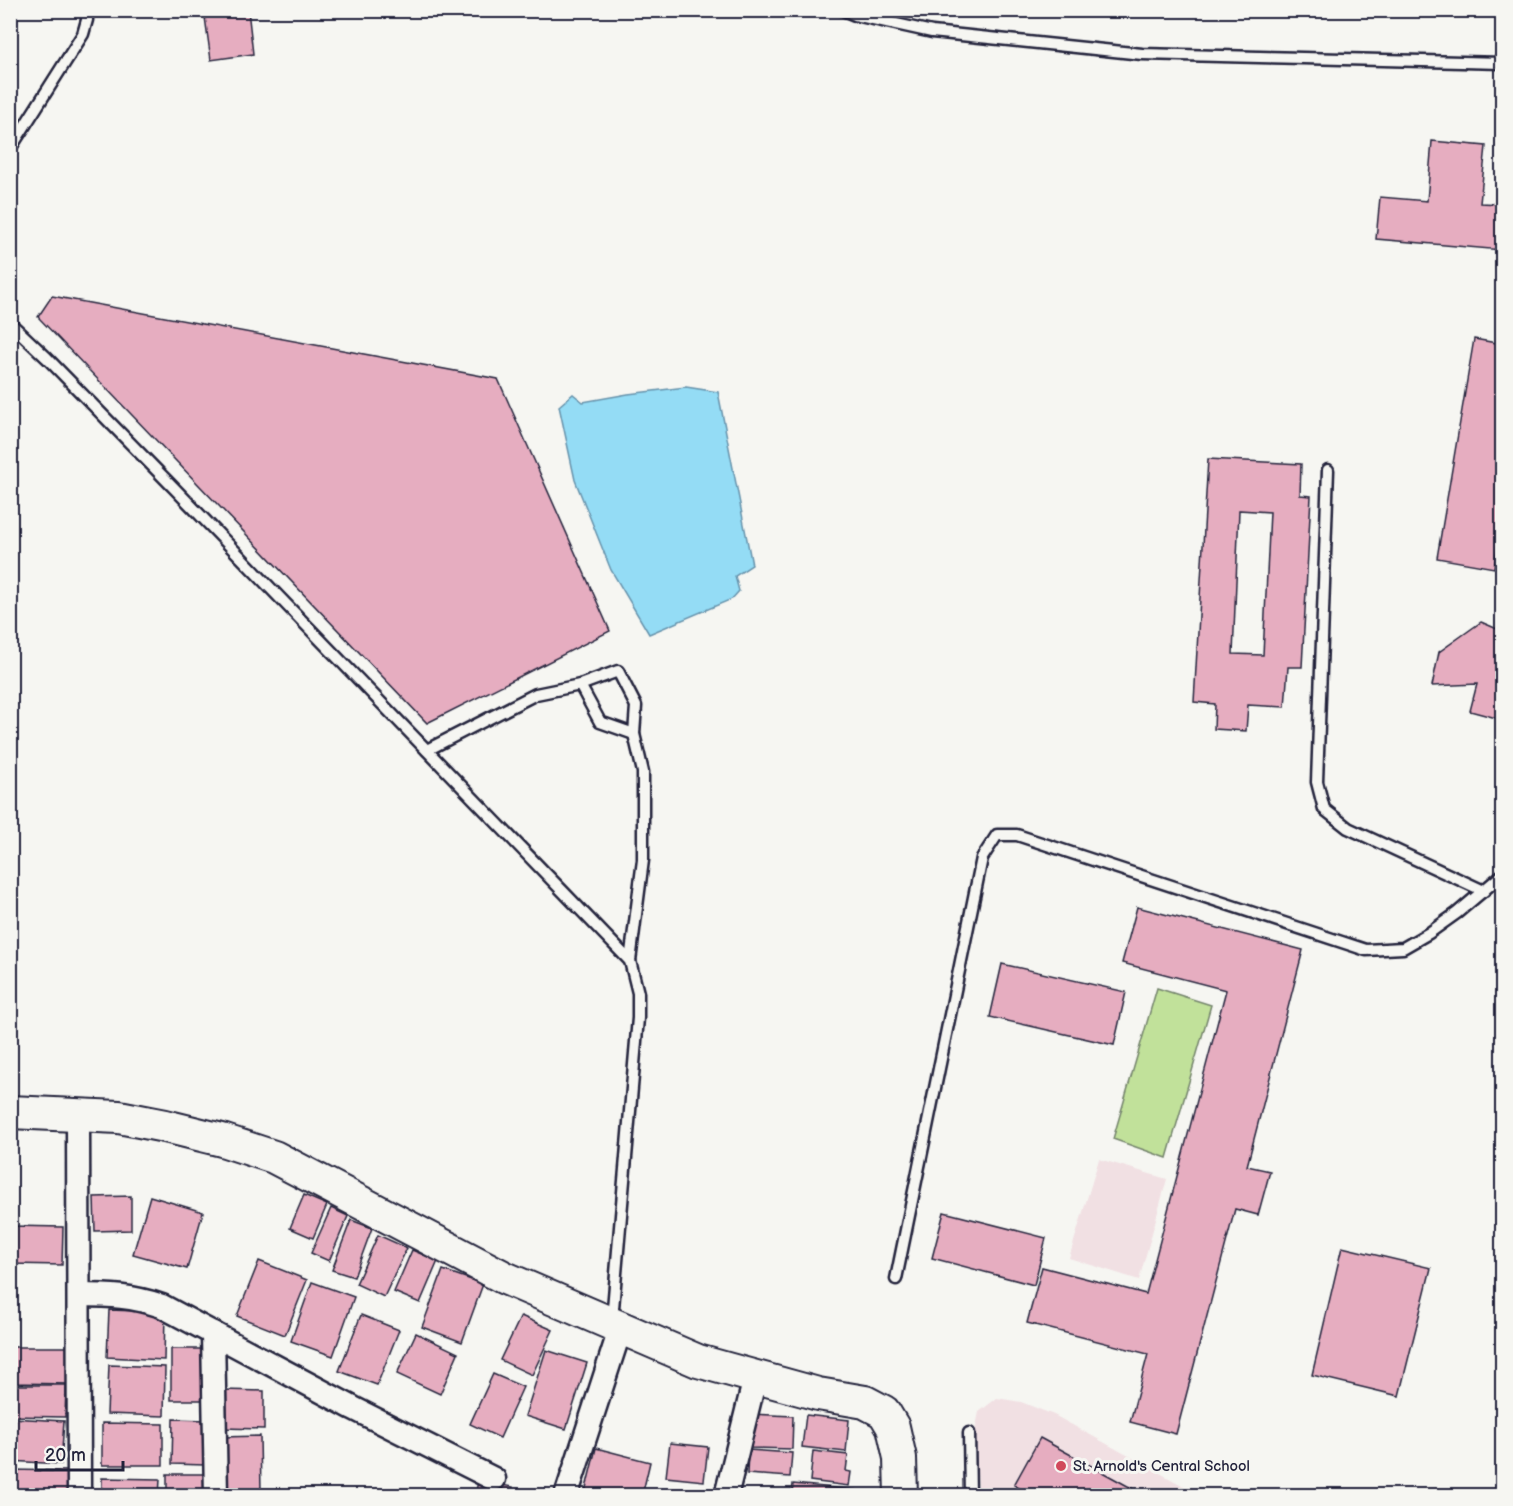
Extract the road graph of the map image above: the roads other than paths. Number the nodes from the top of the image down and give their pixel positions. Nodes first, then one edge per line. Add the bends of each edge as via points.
1 (87, 10) edge
2 (843, 10) edge
3 (1503, 63) edge
4 (10, 149) edge
5 (10, 323) edge
6 (1328, 470) dead end
7 (580, 685) junction
8 (634, 734) junction
9 (427, 750) junction
10 (1503, 875) edge
11 (1484, 891) junction
12 (630, 961) junction
13 (10, 1112) edge
14 (78, 1116) junction
15 (896, 1279) dead end
16 (79, 1295) junction
17 (616, 1325) junction
18 (213, 1333) junction
19 (755, 1378) junction
20 (969, 1433) dead end
21 (494, 1479) dead end
22 (79, 1496) edge
23 (216, 1496) edge
24 (566, 1496) edge
25 (726, 1496) edge
26 (902, 1496) edge
27 (970, 1496) edge

1 - 4 lane via 83,34
2 - 3 lane via 932,32 1142,54
5 - 9 lane
6 - 11 lane via 1317,782 1324,809 1348,828
7 - 8 lane via 600,722
7 - 8 lane via 618,671 636,706
7 - 9 lane via 536,694
8 - 12 lane via 643,772 643,860
9 - 12 lane
10 - 11 lane
11 - 15 lane via 1403,948 1366,950 1017,835 997,835 982,858
12 - 17 lane via 638,993 638,1018
13 - 14 street
14 - 16 street
14 - 17 street via 119,1117 165,1126 274,1157 505,1278
16 - 18 street via 136,1298 162,1306
16 - 22 street
17 - 19 street via 698,1361
17 - 24 street
18 - 21 street
18 - 23 street
19 - 25 street
19 - 26 street via 864,1402 884,1412 894,1427
20 - 27 lane

